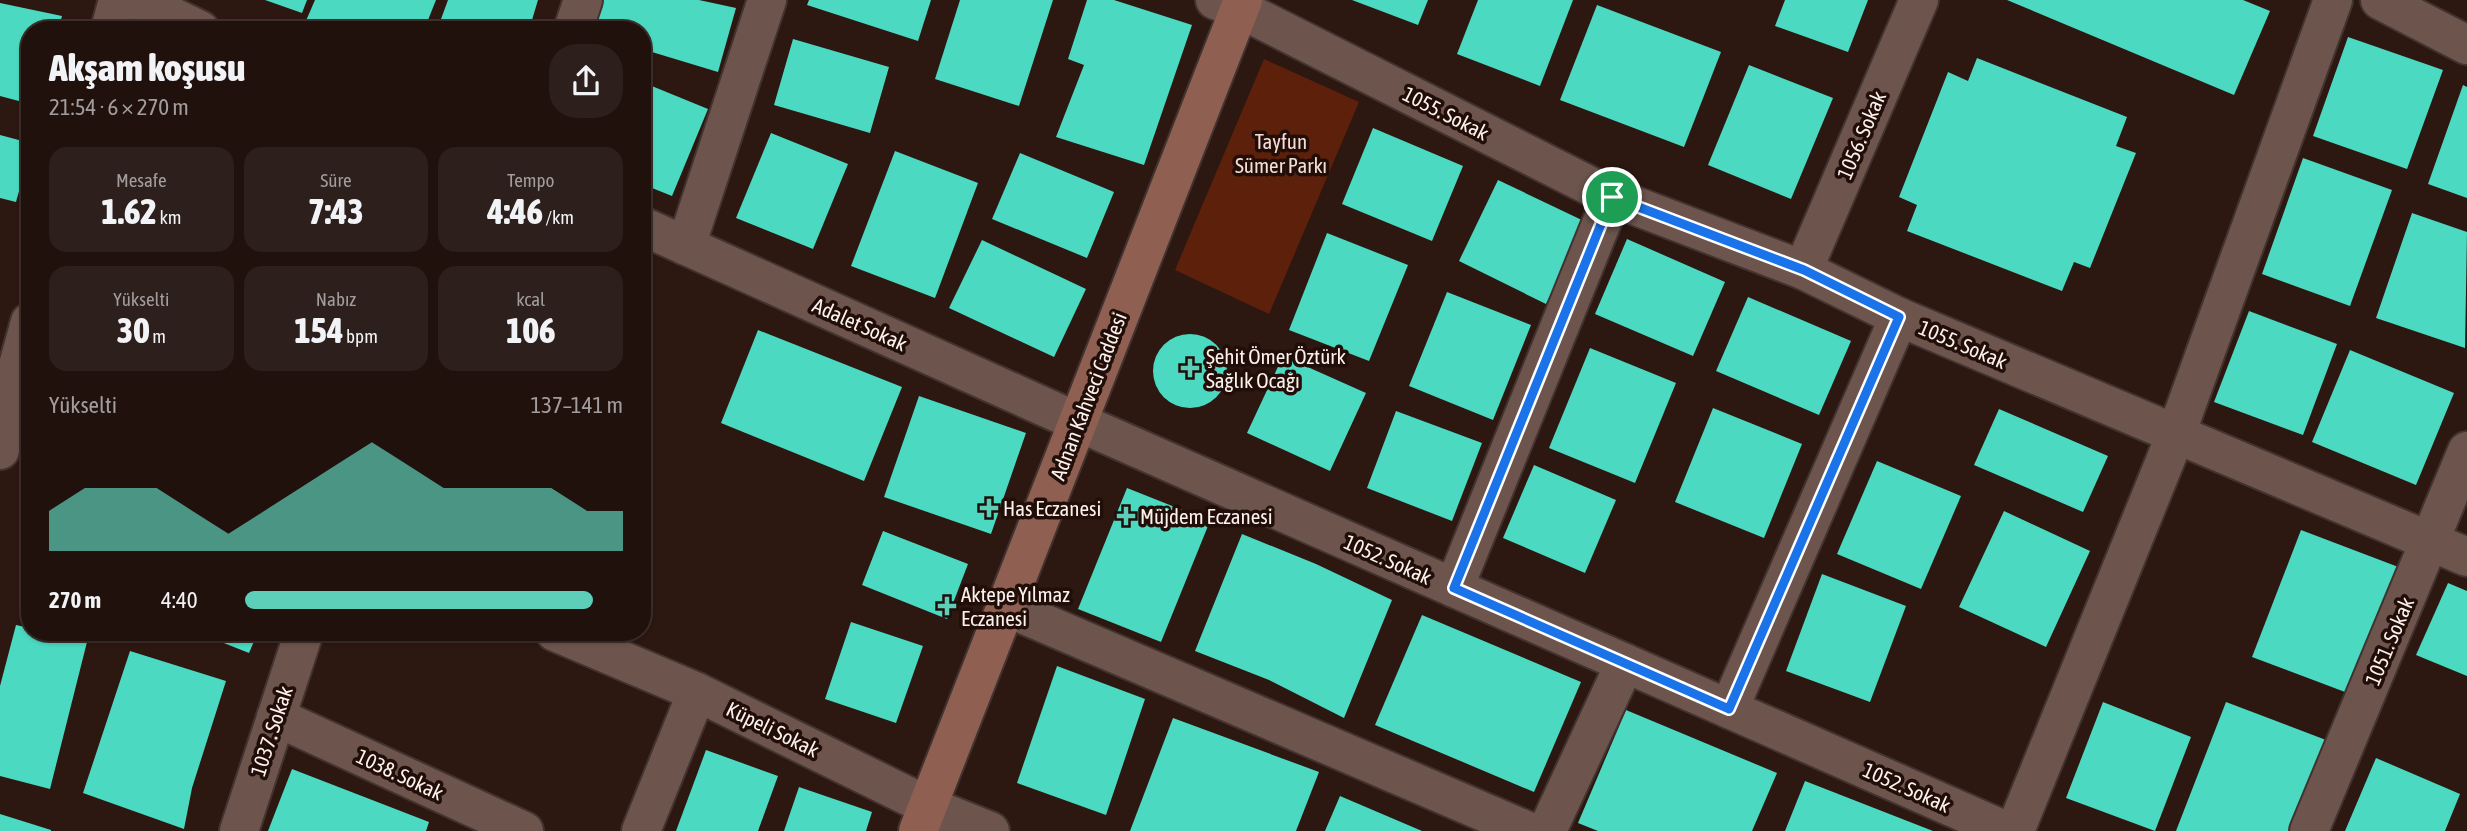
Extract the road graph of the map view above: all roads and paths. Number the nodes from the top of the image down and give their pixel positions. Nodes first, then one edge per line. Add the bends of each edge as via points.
1 (118, 0) edge
2 (138, 0) edge
3 (583, 0) edge
4 (767, 0) edge
5 (1919, 0) edge
6 (2333, 0) edge
7 (2380, 0) edge
8 (1232, 3) edge
9 (112, 21) edge
10 (181, 21) edge
11 (576, 21) edge
12 (2467, 45) edge
13 (1612, 197) junction
14 (651, 230) edge
15 (686, 246) junction
16 (1804, 270) junction
17 (1899, 317) junction
18 (21, 363) edge
19 (13, 400) edge
20 (1078, 422) junction
21 (2176, 434) junction
22 (0, 450) edge
23 (2467, 451) edge
24 (2431, 541) junction
25 (2467, 557) edge
26 (1454, 588) junction
27 (1006, 607) junction
28 (301, 641) edge
29 (576, 641) edge
30 (1625, 663) junction
31 (697, 692) junction
32 (1729, 709) junction
33 (276, 717) junction
34 (923, 818) edge
35 (239, 831) edge
36 (524, 831) edge
37 (642, 831) edge
38 (990, 831) edge
39 (1528, 831) edge
40 (1547, 831) edge
41 (2006, 831) edge
42 (2015, 831) edge
43 (2309, 831) edge

1 - 9 street
2 - 10 street
3 - 11 street
4 - 15 street
5 - 16 street, 1056. Sokak
6 - 21 street
7 - 12 street
8 - 13 street, 1055. Sokak
8 - 20 street, Adnan Kahveci Caddesi
13 - 16 street, 1055. Sokak
13 - 26 street
14 - 15 street, Adalet Sokak
15 - 20 street, Adalet Sokak
16 - 17 street, 1055. Sokak
17 - 21 street, 1055. Sokak
17 - 32 street
18 - 19 street
19 - 22 street
20 - 26 street, 1052. Sokak
20 - 27 street, Adnan Kahveci Caddesi
21 - 24 street, 1055. Sokak
21 - 42 street
23 - 24 street, 1051. Sokak
24 - 25 street, 1055. Sokak
24 - 43 street, 1051. Sokak
26 - 30 street, 1052. Sokak
27 - 34 street, Adnan Kahveci Caddesi
27 - 39 street
28 - 33 street, 1037. Sokak
29 - 31 street, Küpeli Sokak
30 - 32 street, 1052. Sokak
30 - 40 street
31 - 34 street, Küpeli Sokak
31 - 37 street
32 - 41 street, 1052. Sokak
33 - 35 street, 1037. Sokak
33 - 36 street, 1038. Sokak
34 - 38 street, Küpeli Sokak

